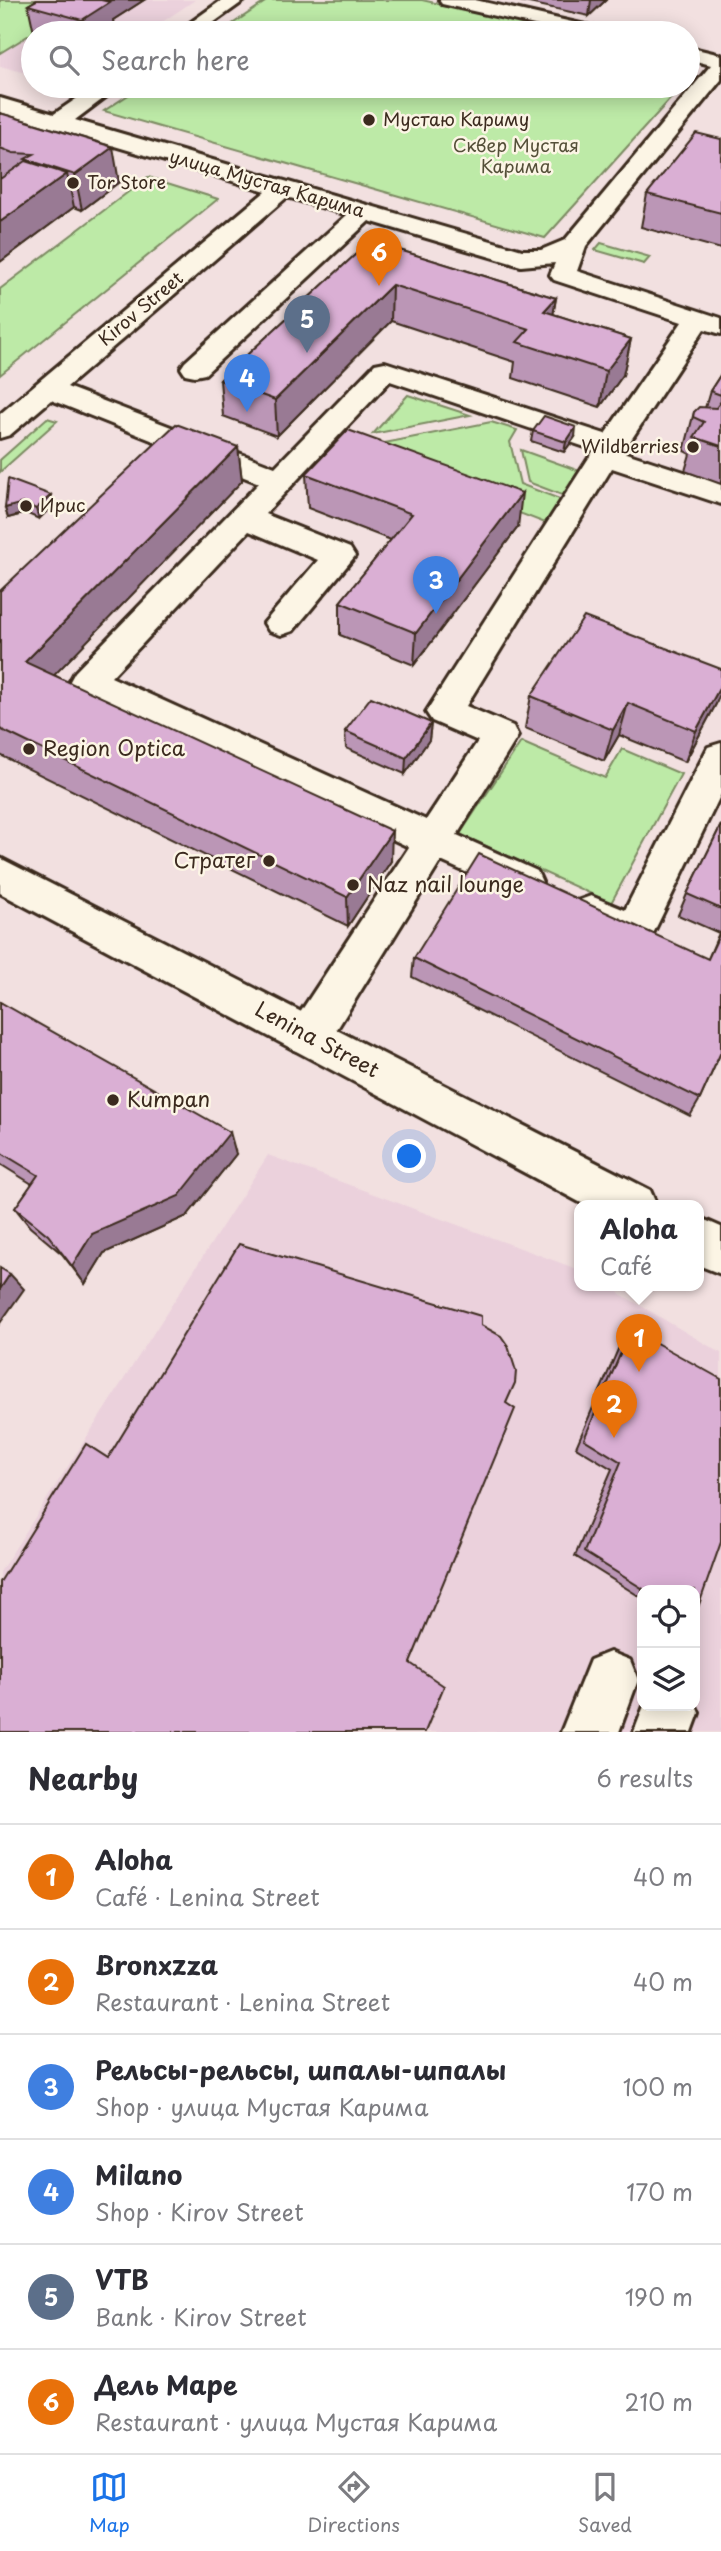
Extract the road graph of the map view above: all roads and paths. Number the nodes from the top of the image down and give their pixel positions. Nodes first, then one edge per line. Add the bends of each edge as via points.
1 (234, 0) edge
2 (449, 0) edge
3 (203, 21) edge
4 (543, 21) edge
5 (700, 56) edge
6 (721, 61) edge
7 (721, 66) edge
8 (700, 91) edge
9 (94, 98) edge
10 (695, 98) edge
11 (0, 105) edge
12 (62, 123) junction
13 (42, 142) edge
14 (282, 189) junction
15 (363, 213) junction
16 (574, 244) junction
17 (709, 323) edge
18 (195, 368) dead end
19 (47, 390) junction
20 (0, 429) edge
21 (608, 451) junction
22 (280, 480) junction
23 (721, 495) edge
24 (244, 517) junction
25 (281, 623) dead end
26 (721, 757) edge
27 (432, 842) junction
28 (0, 874) edge
29 (309, 1036) junction
30 (623, 1200) edge
31 (704, 1243) edge
32 (721, 1251) edge
33 (610, 1680) dead end
34 (590, 1732) edge

1 - 3 street
2 - 4 street
5 - 6 street
7 - 8 street
9 - 12 street
10 - 16 street
11 - 12 street, улица Мустая Карима
12 - 13 street
12 - 14 street, улица Мустая Карима
14 - 15 street, улица Мустая Карима
14 - 19 street, Kirov Street
15 - 16 street, улица Мустая Карима via 522,258 545,258
15 - 18 street
16 - 17 street via 563,275
17 - 21 street
19 - 20 street, Kirov Street
19 - 22 street
21 - 22 street via 385,370
21 - 23 street
21 - 27 street via 444,712 500,736
22 - 24 street
24 - 25 street via 339,556
24 - 27 street via 87,681
26 - 27 street via 634,932
27 - 29 street
28 - 29 street, Lenina Street
29 - 30 street, Lenina Street
31 - 32 street
33 - 34 street

